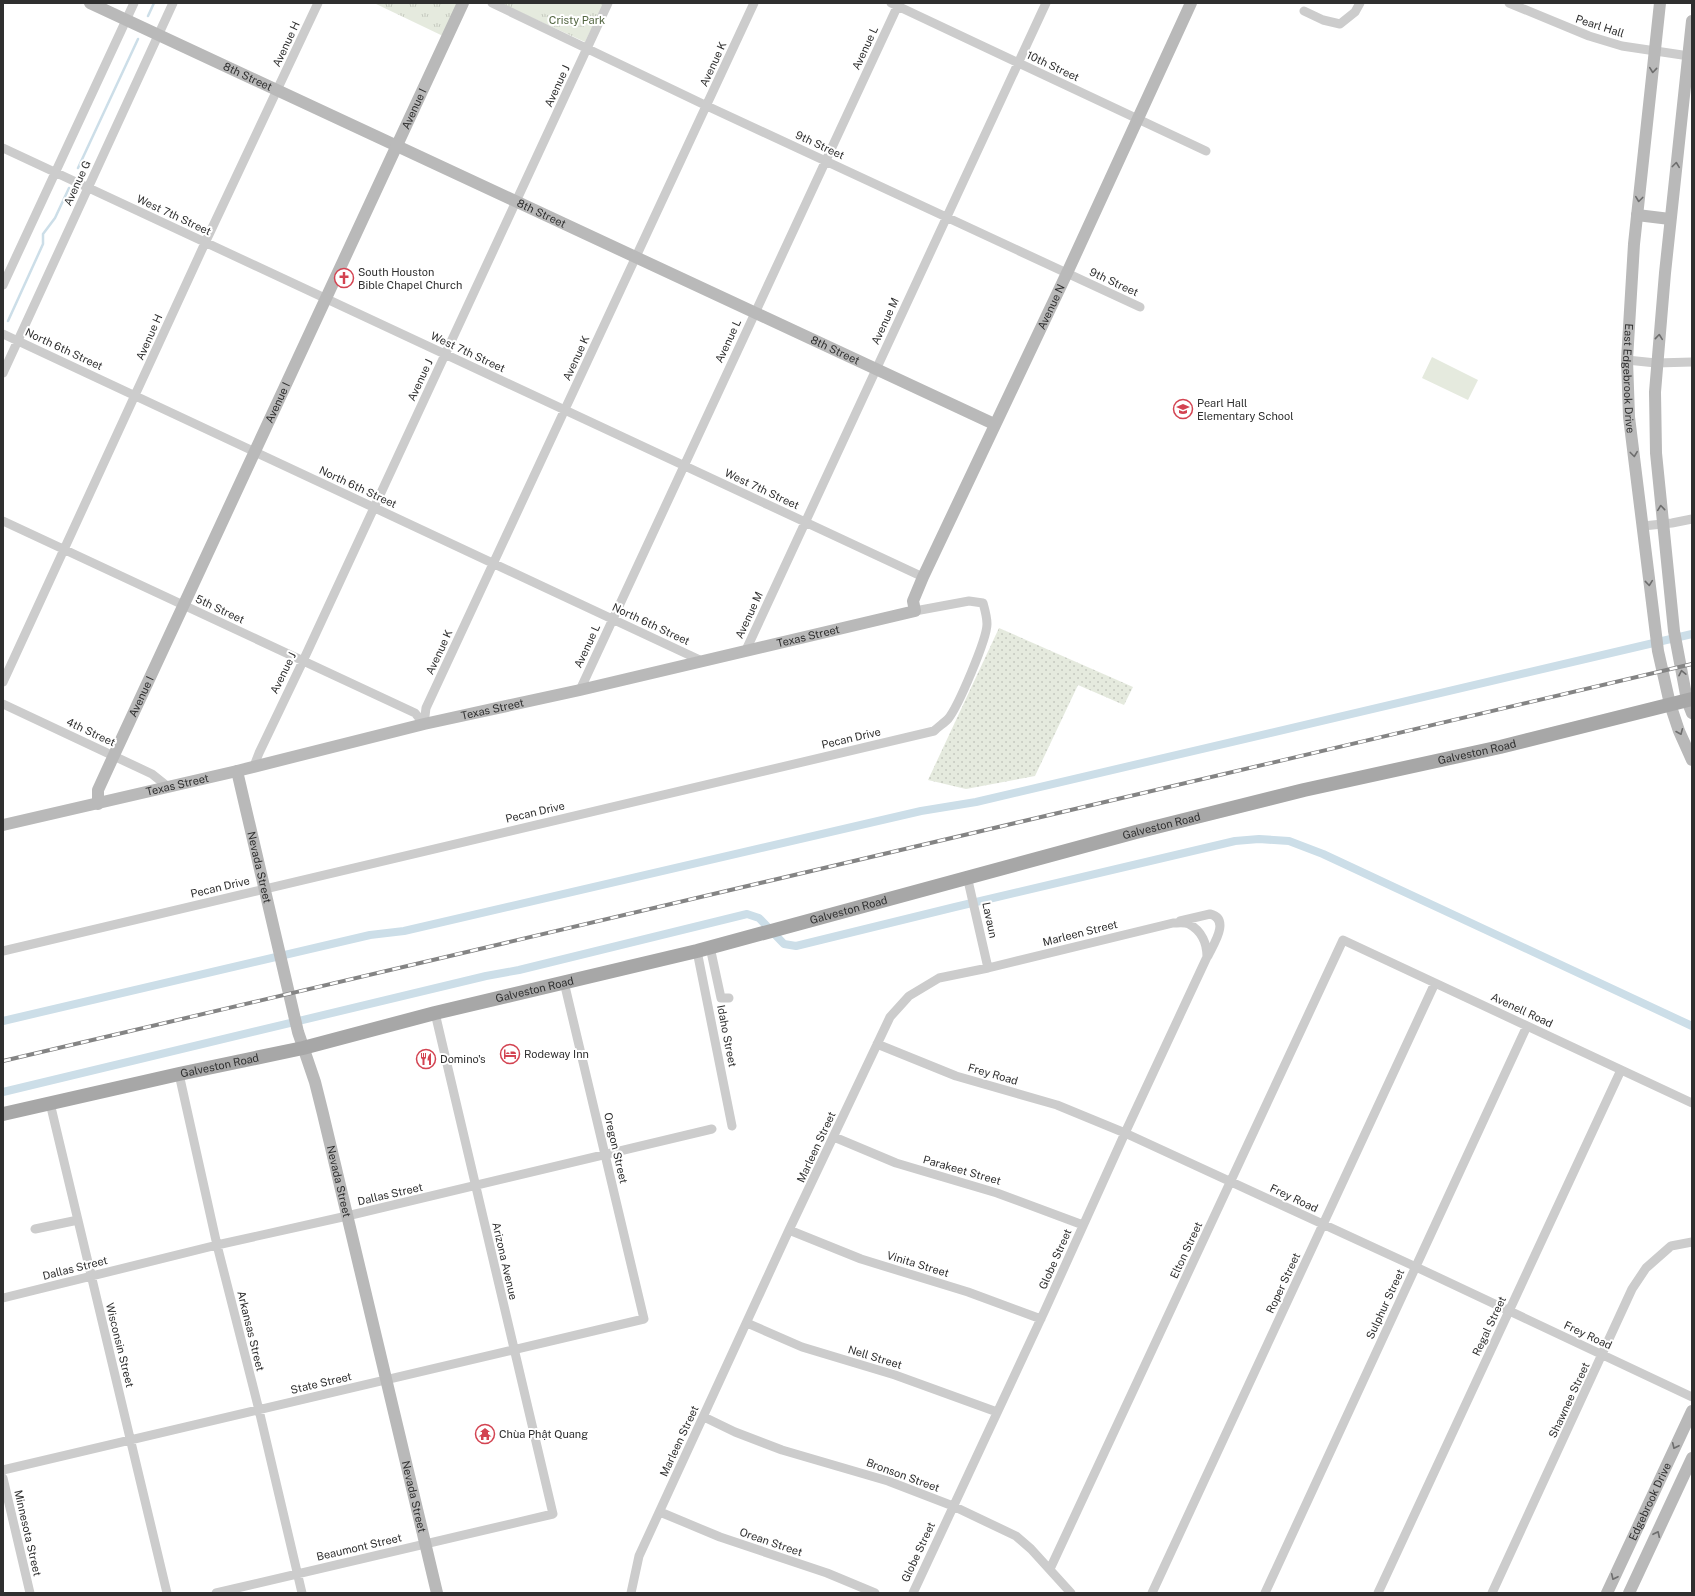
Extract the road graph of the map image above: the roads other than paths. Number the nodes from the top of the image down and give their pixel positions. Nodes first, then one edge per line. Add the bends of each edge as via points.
1 (90, 3) edge
2 (134, 3) edge
3 (173, 3) edge
4 (318, 3) edge
5 (463, 3) edge
6 (492, 3) edge
7 (608, 3) edge
8 (754, 3) edge
9 (1046, 3) edge
10 (1192, 3) edge
11 (1360, 3) edge
12 (1508, 3) edge
13 (1660, 3) edge
14 (896, 4) edge
15 (1304, 11) dead end
16 (126, 20) junction
17 (1692, 21) edge
18 (158, 35) junction
19 (588, 48) junction
20 (1655, 52) junction
21 (1689, 56) junction
22 (1018, 63) junction
23 (278, 90) junction
24 (706, 106) junction
25 (1138, 119) junction
26 (397, 146) junction
27 (3, 148) edge
28 (1206, 151) dead end
29 (826, 161) junction
30 (55, 173) junction
31 (88, 188) junction
32 (517, 201) junction
33 (1637, 215) junction
34 (946, 217) junction
35 (1670, 219) junction
36 (205, 243) junction
37 (636, 256) junction
38 (1067, 273) junction
39 (3, 285) edge
40 (326, 299) junction
41 (1140, 307) dead end
42 (755, 312) junction
43 (3, 334) edge
44 (18, 341) junction
45 (445, 355) junction
46 (1627, 360) junction
47 (1656, 362) junction
48 (1692, 362) edge
49 (876, 368) junction
50 (3, 373) edge
51 (136, 396) junction
52 (565, 411) junction
53 (994, 424) junction
54 (255, 452) junction
55 (684, 466) junction
56 (374, 507) junction
57 (1692, 519) edge
58 (3, 521) edge
59 (805, 523) junction
60 (1663, 524) junction
61 (1643, 526) junction
62 (64, 550) junction
63 (494, 563) junction
64 (923, 577) junction
65 (983, 603) joint
66 (183, 605) junction
67 (915, 611) junction
68 (613, 619) junction
69 (746, 650) junction
70 (303, 661) junction
71 (702, 661) junction
72 (3, 682) edge
73 (580, 690) junction
74 (3, 704) edge
75 (1670, 704) junction
76 (1690, 704) edge
77 (424, 724) junction
78 (114, 755) junction
79 (1692, 760) edge
80 (254, 766) junction
81 (237, 771) junction
82 (167, 786) junction
83 (98, 804) junction
84 (3, 825) edge
85 (967, 876) junction
86 (264, 888) junction
87 (1173, 923) junction
88 (1343, 940) joint
89 (704, 949) junction
90 (3, 951) edge
91 (1207, 957) junction
92 (988, 968) junction
93 (564, 982) junction
94 (1435, 983) junction
95 (729, 998) dead end
96 (435, 1013) junction
97 (1528, 1026) junction
98 (877, 1044) junction
99 (304, 1048) junction
100 (1621, 1070) junction
101 (179, 1074) junction
102 (50, 1103) junction
103 (1692, 1103) edge
104 (3, 1114) edge
105 (732, 1126) dead end
106 (712, 1130) dead end
107 (1125, 1133) junction
108 (834, 1137) junction
109 (606, 1155) junction
110 (1230, 1182) junction
111 (475, 1186) junction
112 (347, 1216) junction
113 (78, 1220) junction
114 (1323, 1225) junction
115 (1083, 1226) junction
116 (35, 1229) dead end
117 (789, 1230) junction
118 (1692, 1242) edge
119 (218, 1245) junction
120 (1416, 1267) junction
121 (91, 1277) junction
122 (3, 1298) edge
123 (1509, 1312) junction
124 (1041, 1319) junction
125 (644, 1320) joint
126 (747, 1323) junction
127 (514, 1350) junction
128 (1603, 1355) junction
129 (386, 1380) junction
130 (1692, 1397) edge
131 (259, 1410) junction
132 (1692, 1411) edge
133 (997, 1412) junction
134 (704, 1417) junction
135 (131, 1440) junction
136 (1692, 1458) edge
137 (3, 1470) edge
138 (3, 1478) edge
139 (952, 1506) junction
140 (660, 1512) junction
141 (553, 1514) joint
142 (425, 1544) junction
143 (1622, 1561) junction
144 (1050, 1569) junction
145 (1640, 1569) junction
146 (298, 1574) junction
147 (30, 1593) edge
148 (167, 1593) edge
149 (216, 1593) edge
150 (302, 1593) edge
151 (437, 1593) edge
152 (631, 1593) edge
153 (876, 1593) edge
154 (912, 1593) edge
155 (1071, 1593) edge
156 (1152, 1593) edge
157 (1265, 1593) edge
158 (1378, 1593) edge
159 (1492, 1593) edge
160 (1607, 1593) edge
161 (1629, 1593) edge

1 - 16 street, 8th Street
2 - 16 street
3 - 18 street, Avenue G
4 - 23 street, Avenue H
5 - 26 street, Avenue I
6 - 19 street, 9th Street
7 - 19 street, Avenue J
8 - 24 street, Avenue K
9 - 22 street, Avenue M
10 - 25 street, Avenue N
11 - 15 street via 1356,12 1340,24 1323,20
12 - 20 street, Pearl Hall via 1589,36
13 - 20 street, East Edgebrook Drive
14 - 22 street, 10th Street
14 - 29 street, Avenue L
16 - 18 street, 8th Street
16 - 30 street
17 - 21 street
18 - 23 street, 8th Street
18 - 31 street, Avenue G
19 - 24 street, 9th Street
19 - 32 street, Avenue J
20 - 21 street, Pearl Hall
20 -> 33 street, East Edgebrook Drive
35 -> 21 street
22 - 25 street, 10th Street
22 - 34 street, Avenue M
23 - 26 street, 8th Street
23 - 36 street, Avenue H
24 - 29 street, 9th Street
24 - 37 street, Avenue K
25 - 28 street, 10th Street
25 - 38 street, Avenue N
26 - 32 street, 8th Street
26 - 40 street, Avenue I
27 - 30 street, West 7th Street
29 - 34 street, 9th Street
29 - 42 street, Avenue L
30 - 31 street, West 7th Street
30 - 39 street
31 - 36 street, West 7th Street
31 - 44 street, Avenue G
32 - 37 street, 8th Street
32 - 45 street, Avenue J
33 - 35 street
33 - 46 street, East Edgebrook Drive
34 - 38 street, 9th Street
34 - 49 street, Avenue M
47 -> 35 street
36 - 40 street, West 7th Street
36 - 51 street, Avenue H
37 - 42 street, 8th Street
37 - 52 street, Avenue K
38 - 41 street, 9th Street
38 - 53 street, Avenue N
40 - 45 street, West 7th Street
40 - 54 street, Avenue I
42 - 49 street, 8th Street
42 - 55 street, Avenue L
43 - 44 street, North 6th Street
44 - 50 street, Avenue G
44 - 51 street, North 6th Street
45 - 52 street, West 7th Street
45 - 56 street, Avenue J
46 - 47 street
46 -> 61 street, East Edgebrook Drive via 1629,417
47 - 48 street
60 -> 47 street via 1656,453
49 - 53 street, 8th Street
49 - 59 street, Avenue M
51 - 54 street, North 6th Street
51 - 62 street, Avenue H
52 - 55 street, West 7th Street
52 - 63 street, Avenue K
53 - 64 street, Avenue N
54 - 56 street, North 6th Street
54 - 66 street, Avenue I
55 - 59 street, West 7th Street
55 - 68 street, Avenue L
56 - 63 street, North 6th Street
56 - 70 street, Avenue J
57 - 60 street
58 - 62 street, 5th Street
59 - 64 street, West 7th Street
59 - 69 street, Avenue M
60 - 61 street
76 -> 60 street via 1674,630
61 -> 75 street, East Edgebrook Drive via 1656,637
62 - 66 street, 5th Street
62 - 72 street, Avenue H
63 - 68 street, North 6th Street
63 - 77 street, Avenue K via 426,708
64 - 67 street, Avenue N via 913,601
65 - 67 street, Texas Street via 969,601
65 - 86 street, Pecan Drive via 987,625 982,644 949,718 934,731
66 - 70 street, 5th Street
66 - 78 street, Avenue I
67 - 69 street, Texas Street
68 - 71 street, North 6th Street
68 - 73 street, Avenue L
69 - 71 street, Texas Street
70 - 77 street, 5th Street via 415,713
70 - 80 street, Avenue J
71 - 73 street, Texas Street
73 - 77 street, Texas Street
74 - 78 street, 4th Street
75 - 76 main road, Galveston Road
75 -> 79 street
75 - 85 main road, Galveston Road via 1500,747 1304,790
77 - 80 street, Texas Street
78 - 82 street, 4th Street via 152,774
78 - 83 street, Avenue I via 98,790
80 - 81 street, Texas Street
81 - 82 street, Texas Street
81 - 86 street, Nevada Street
82 - 83 street, Texas Street
83 - 84 street, Texas Street
85 - 89 main road, Galveston Road
85 - 92 street, Lavaun
86 - 90 street, Pecan Drive
86 - 99 street, Nevada Street
87 - 91 street, Marleen Street via 1188,924 1200,934 1207,946
87 - 91 street, Globe Street via 1210,914 1220,921 1221,926
87 - 92 street, Marleen Street
88 - 94 street, Avenell Road
88 - 110 street, Elton Street
89 - 93 main road, Galveston Road
89 - 95 street via 721,998
89 - 105 street, Idaho Street
91 - 107 street, Globe Street
92 - 98 street, Marleen Street via 939,978 909,996 890,1017
93 - 96 main road, Galveston Road
93 - 109 street, Oregon Street
94 - 97 street, Avenell Road
94 - 114 street, Roper Street
96 - 99 main road, Galveston Road
96 - 111 street, Arizona Avenue
97 - 100 street, Avenell Road
97 - 120 street, Sulphur Street
98 - 107 street, Frey Road via 956,1076 1057,1105
98 - 108 street, Marleen Street
99 - 101 main road, Galveston Road
99 - 112 street, Nevada Street via 315,1082
100 - 103 street, Avenell Road
100 - 123 street, Regal Street
101 - 102 main road, Galveston Road
101 - 119 street, Arkansas Street
102 - 104 main road, Galveston Road
102 - 113 street, Wisconsin Street
106 - 109 street, Dallas Street
107 - 110 street, Frey Road
107 - 115 street, Globe Street
108 - 115 street, Parakeet Street via 896,1163 997,1192
108 - 117 street, Marleen Street
109 - 111 street, Dallas Street
109 - 125 street, Oregon Street
110 - 114 street, Frey Road
110 - 144 street, Elton Street
111 - 112 street, Dallas Street
111 - 127 street, Arizona Avenue
112 - 119 street, Dallas Street
112 - 129 street, Nevada Street
113 - 116 street
113 - 121 street, Wisconsin Street
114 - 120 street, Frey Road
114 - 156 street, Roper Street
115 - 124 street, Globe Street
117 - 124 street, Vinita Street via 861,1259 968,1292
117 - 126 street, Marleen Street
118 - 128 street, Shawnee Street via 1671,1246 1646,1268 1632,1289
119 - 121 street, Dallas Street
119 - 131 street, Arkansas Street
120 - 123 street, Frey Road
120 - 157 street, Sulphur Street
121 - 122 street, Dallas Street
121 - 135 street, Wisconsin Street
123 - 128 street, Frey Road
123 - 158 street, Regal Street
124 - 133 street, Globe Street
125 - 127 street, State Street
126 - 133 street, Nell Street via 802,1347 895,1375
126 - 134 street, Marleen Street
127 - 129 street, State Street
127 - 141 street, Arizona Avenue
128 - 130 street, Frey Road
128 - 159 street, Shawnee Street
129 - 131 street, State Street
129 - 142 street, Nevada Street
131 - 135 street, State Street
131 - 146 street, Arkansas Street
132 -> 143 street, Edgebrook Drive
133 - 139 street, Globe Street
134 - 139 street, Bronson Street via 782,1450 888,1480
134 - 140 street, Marleen Street
135 - 137 street, State Street
135 - 148 street, Wisconsin Street
145 -> 136 street, Edgebrook Drive
138 - 147 street, Minnesota Street
139 - 144 street, Bronson Street via 1016,1536
139 - 154 street, Globe Street
140 - 152 street, Marleen Street via 639,1556
140 - 153 street, Orean Street via 720,1537
141 - 142 street, Beaumont Street
142 - 146 street, Beaumont Street
142 - 151 street, Nevada Street
143 - 145 street
143 -> 160 street, Edgebrook Drive
144 - 155 street, Bronson Street
145 - 161 street, Edgebrook Drive
146 - 149 street, Beaumont Street
146 - 150 street, Arkansas Street

